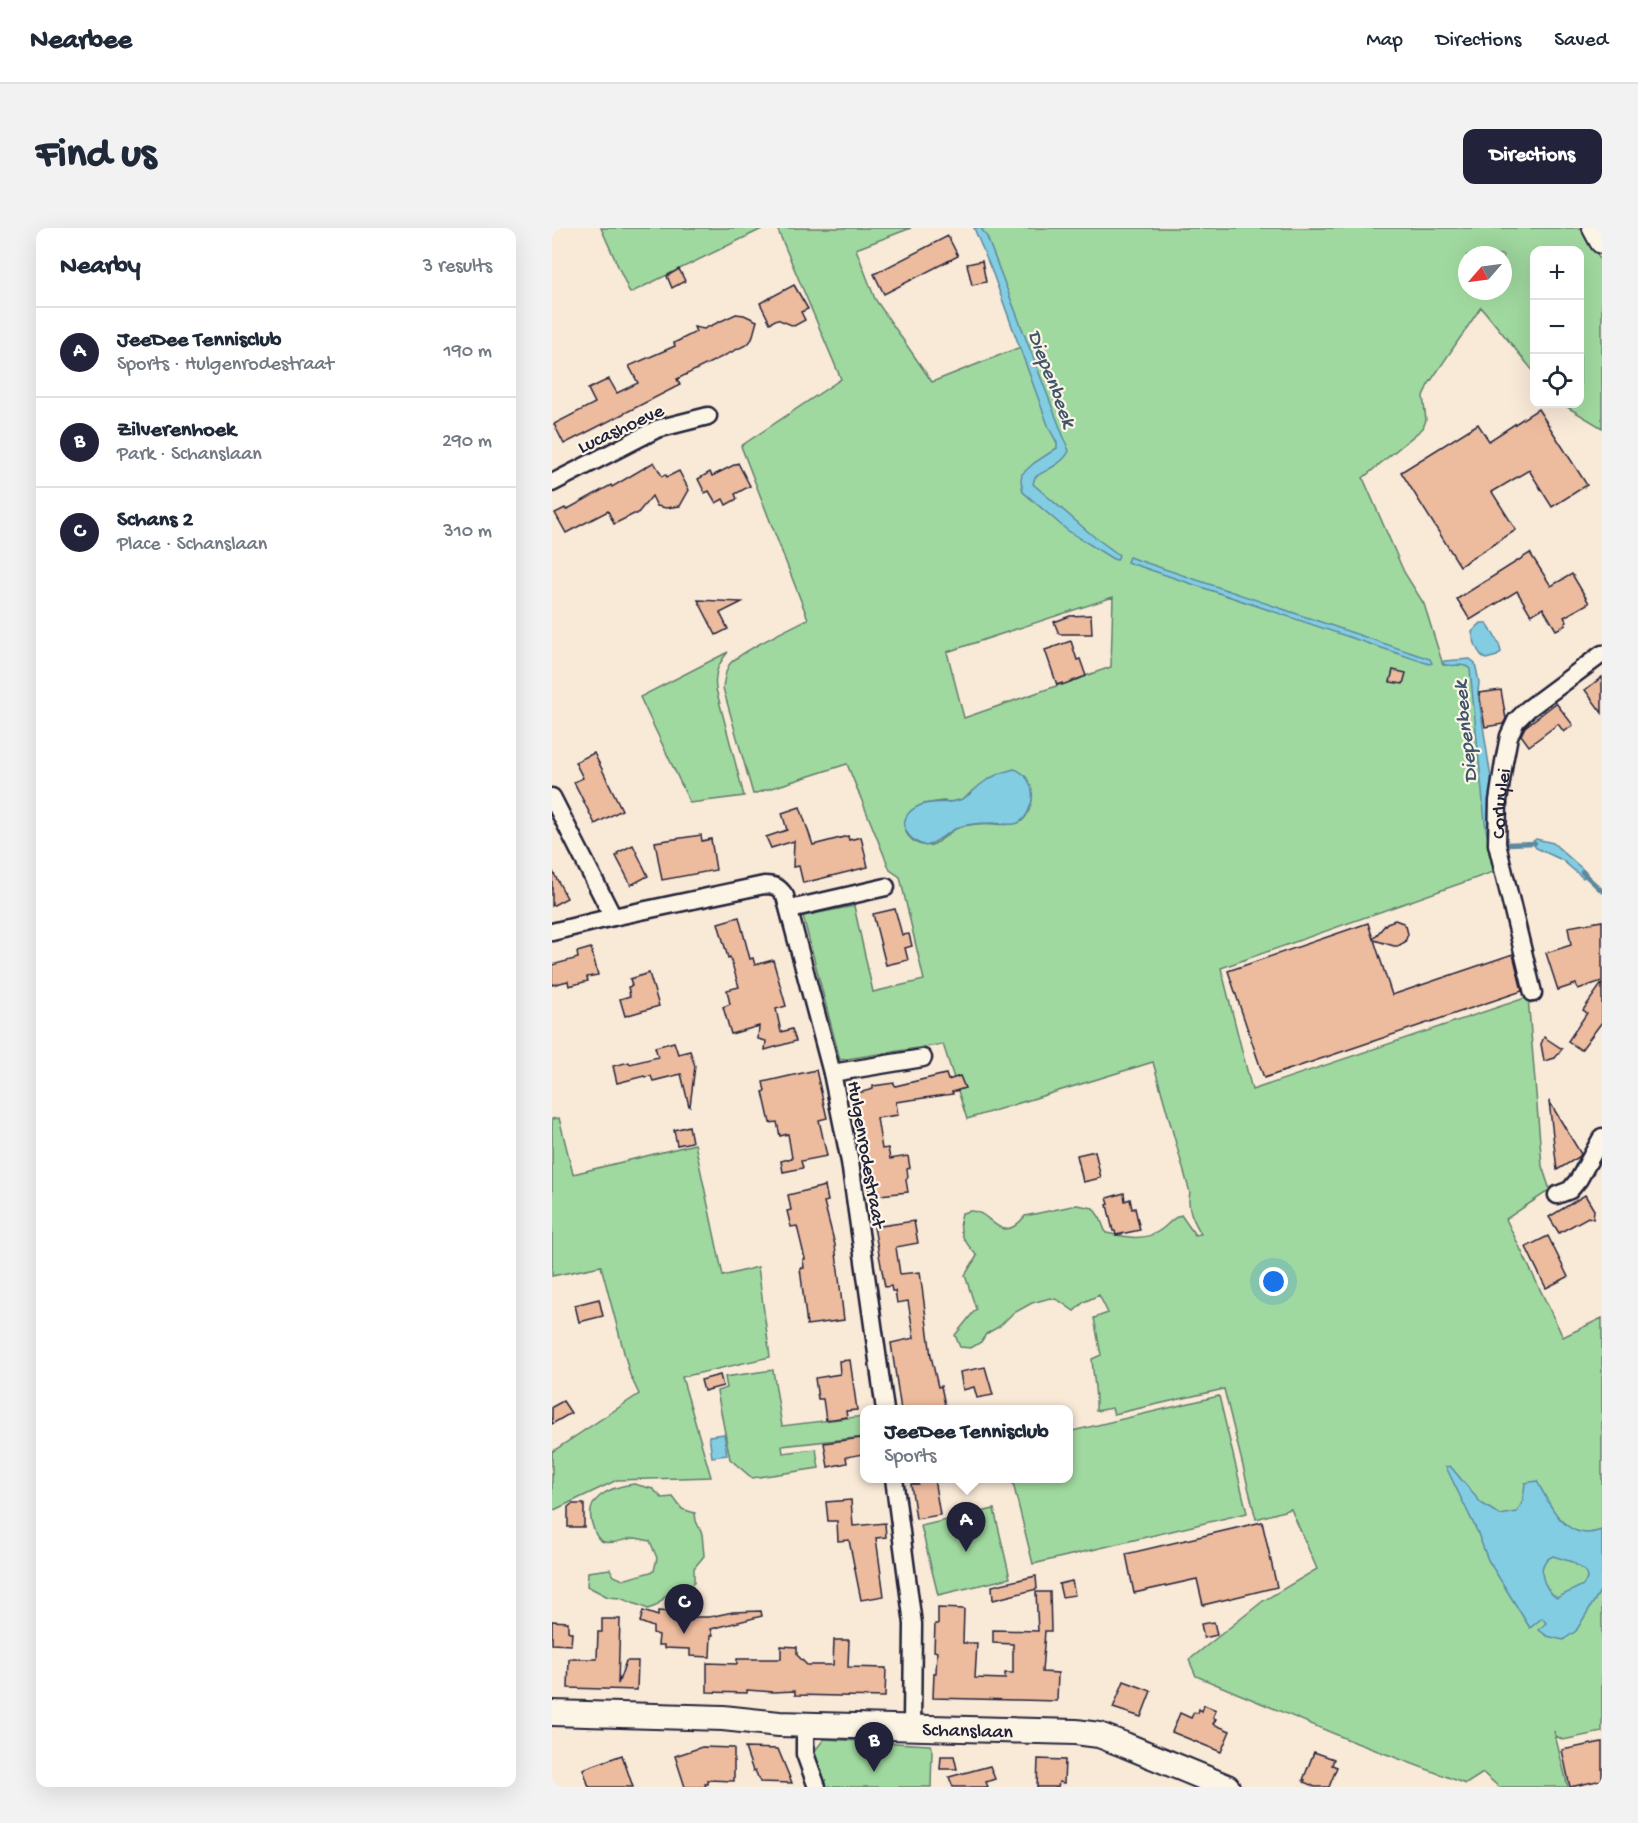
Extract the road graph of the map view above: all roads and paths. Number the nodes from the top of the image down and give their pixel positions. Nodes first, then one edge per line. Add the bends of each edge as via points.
1 (1595, 228) edge
2 (1602, 241) edge
3 (708, 416) dead end
4 (552, 483) edge
5 (1602, 654) edge
6 (552, 797) edge
7 (886, 887) dead end
8 (790, 909) junction
9 (613, 916) junction
10 (552, 932) edge
11 (1533, 993) dead end
12 (923, 1058) dead end
13 (832, 1073) junction
14 (1602, 1137) edge
15 (1557, 1195) dead end
16 (884, 1405) edge
17 (895, 1483) edge
18 (552, 1713) edge
19 (805, 1725) junction
20 (912, 1727) junction
21 (817, 1787) edge
22 (1227, 1787) edge

1 - 2 street
3 - 4 street, Lucashoeve via 657,429
5 - 11 street, Corluylei via 1528,710 1516,721 1509,736 1498,801 1497,844
6 - 9 street
7 - 8 street
8 - 9 street, Hulgenrodestraat via 780,888 764,885
8 - 13 street, Hulgenrodestraat
9 - 10 street, Hulgenrodestraat
12 - 13 street
13 - 16 street, Hulgenrodestraat via 850,1162
14 - 15 street via 1579,1179 1569,1190
17 - 20 street via 913,1624
18 - 19 street, Schanslaan via 723,1718
19 - 20 street, Schanslaan
19 - 21 street via 805,1754
20 - 22 street, Schanslaan via 1093,1734

